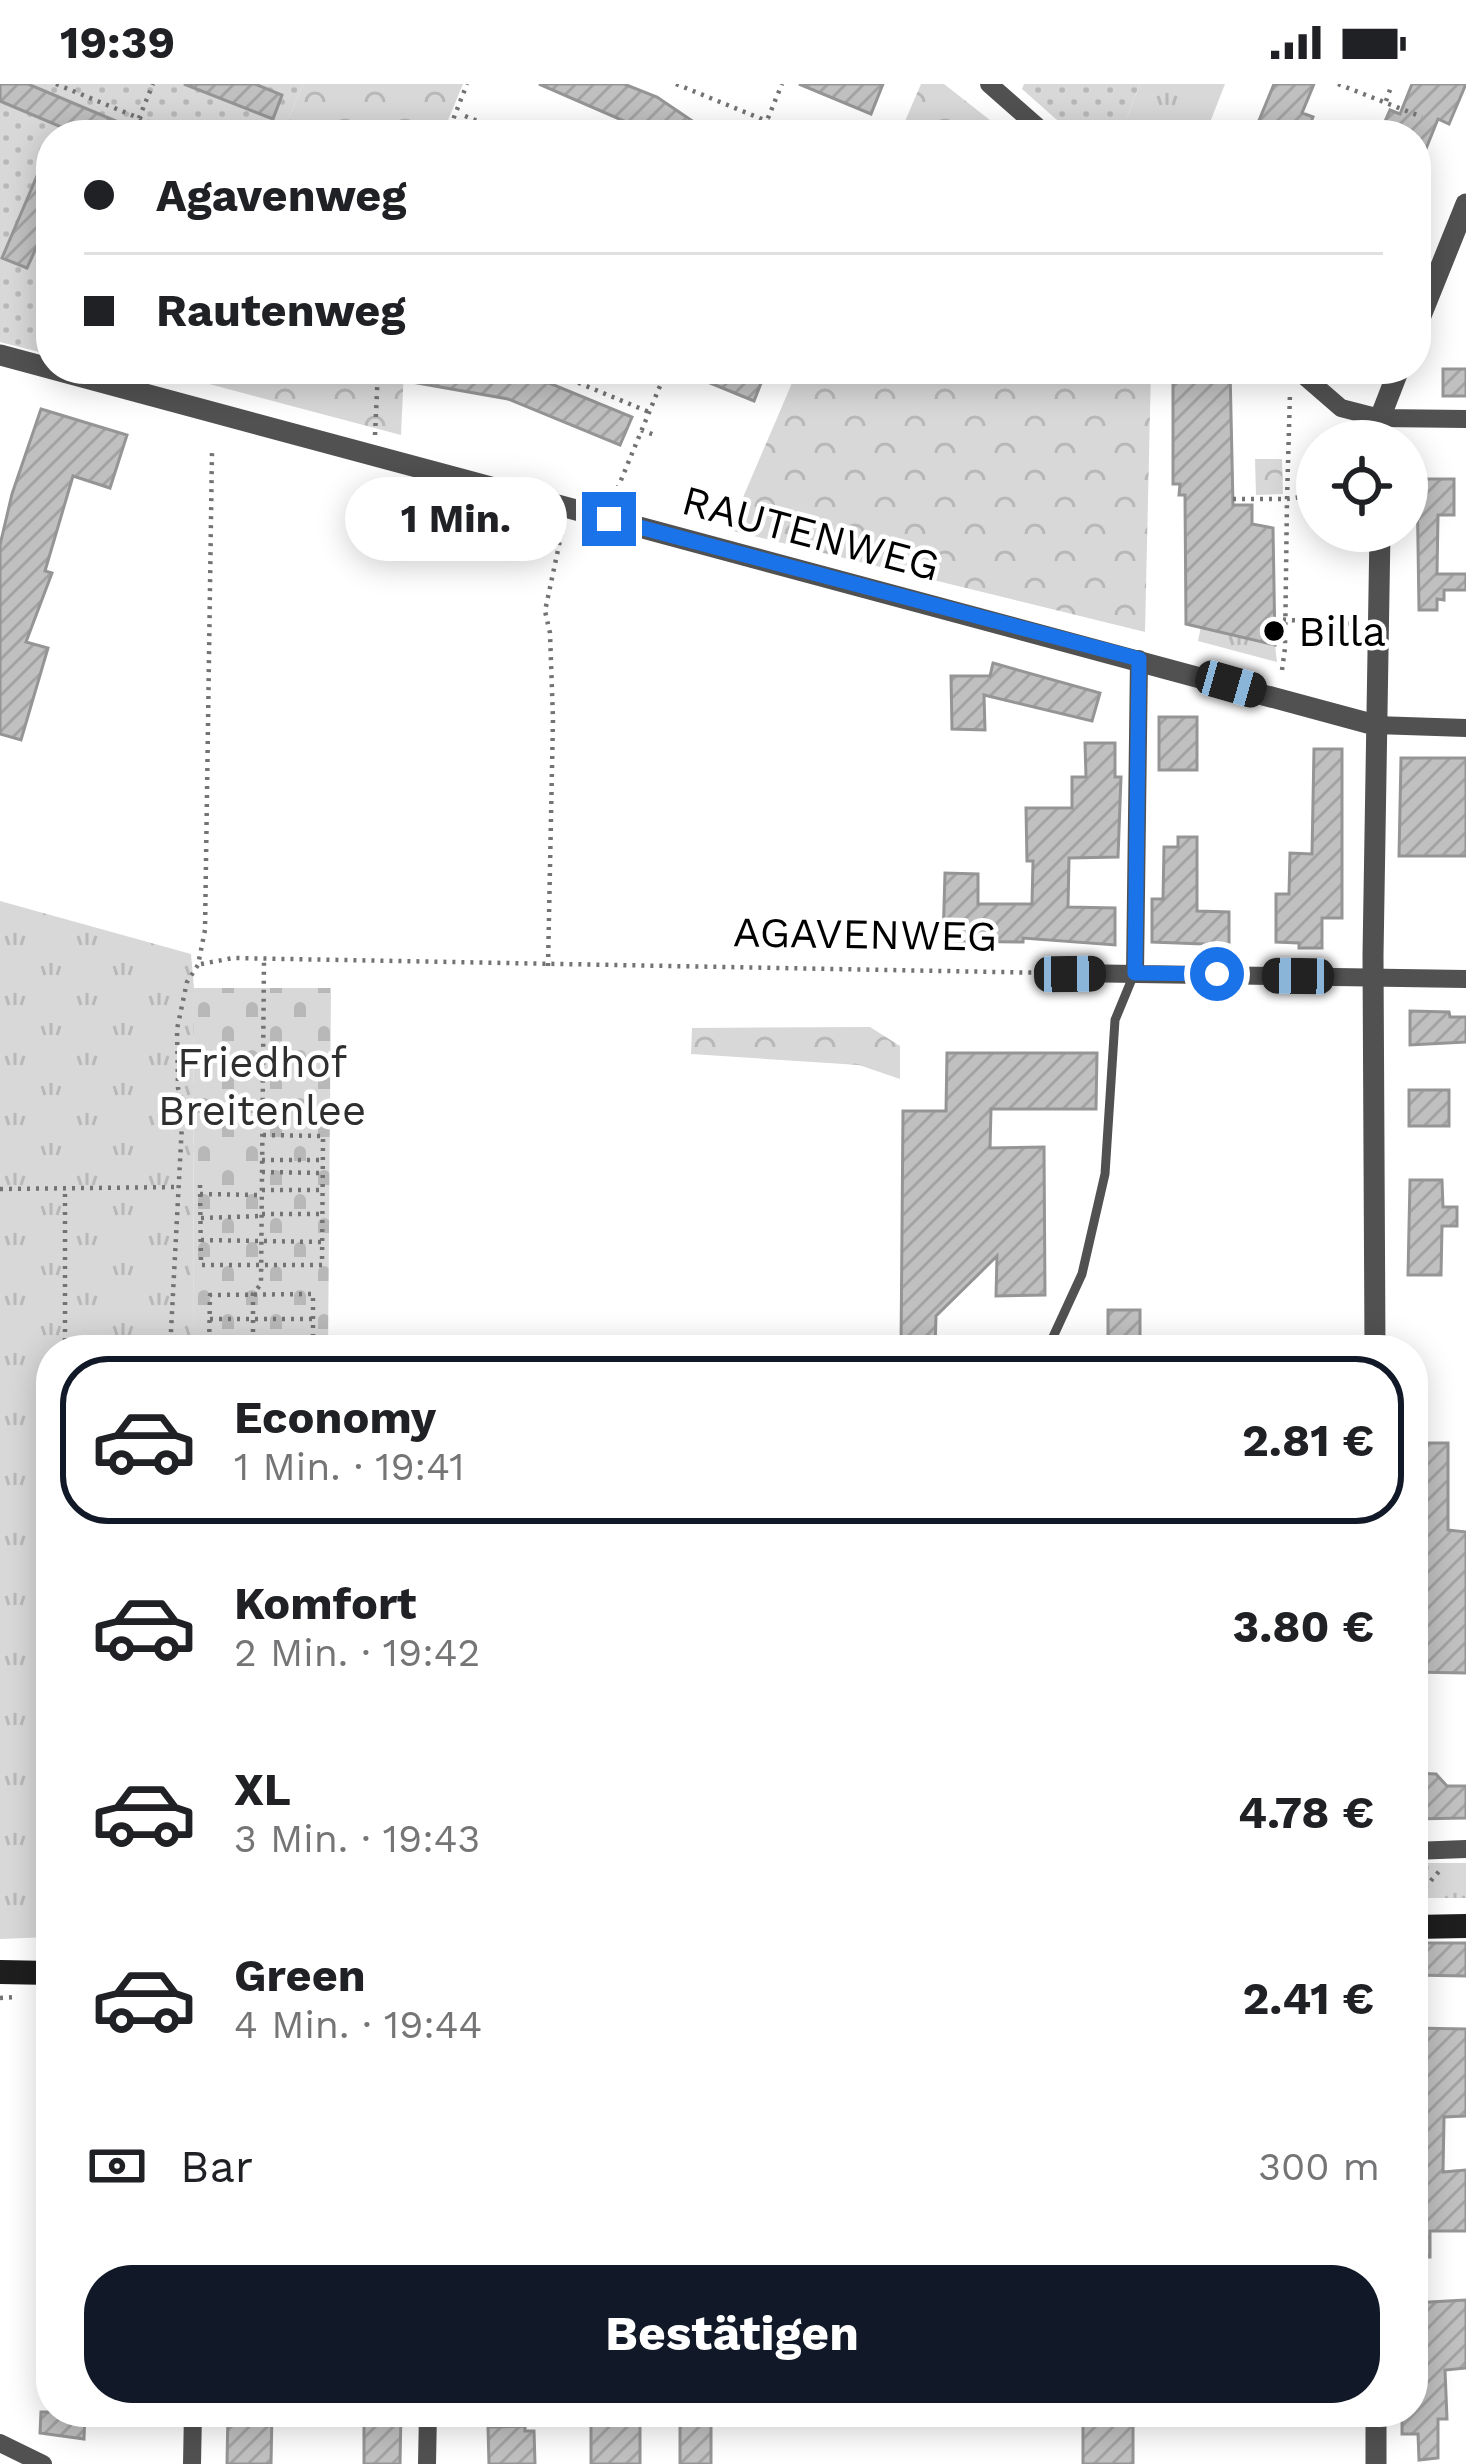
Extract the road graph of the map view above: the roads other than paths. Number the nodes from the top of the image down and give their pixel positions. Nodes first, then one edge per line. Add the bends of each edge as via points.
1 (988, 84) edge
2 (1030, 120) edge
3 (1466, 204) edge
4 (1431, 291) edge
5 (0, 356) edge
6 (36, 366) edge
7 (105, 384) edge
8 (1313, 384) edge
9 (1395, 384) edge
10 (1466, 419) edge
11 (1363, 420) edge
12 (1383, 420) edge
13 (1428, 423) edge
14 (1379, 552) edge
15 (1139, 659) junction
16 (1375, 724) junction
17 (1466, 728) edge
18 (1135, 973) junction
19 (1070, 974) road end
20 (1373, 977) junction
21 (1466, 979) edge
22 (1054, 1335) edge
23 (1376, 1335) edge
24 (1428, 1852) edge
25 (1458, 1854) edge
26 (1466, 1926) edge
27 (1428, 1927) edge
28 (0, 1972) edge
29 (36, 1973) edge
30 (193, 2427) edge
31 (428, 2427) edge
32 (1376, 2427) edge
33 (0, 2444) edge
34 (43, 2464) edge
35 (192, 2464) edge
36 (427, 2464) edge
37 (1376, 2464) edge

1 - 2 street
3 - 4 street
5 - 6 street, RAUTENWEG
7 - 15 street, RAUTENWEG
8 - 11 street
9 - 12 street
10 - 13 street
14 - 16 street
15 - 16 street, RAUTENWEG
15 - 18 street
16 - 17 street, RAUTENWEG
16 - 20 street
18 - 19 street
18 - 20 street
18 - 22 lane via 1115,1020 1105,1174 1082,1274
20 - 21 street
20 - 23 street
24 - 25 street
26 - 27 main road
28 - 29 main road
30 - 35 street
31 - 36 street
32 - 37 street
33 - 34 street

